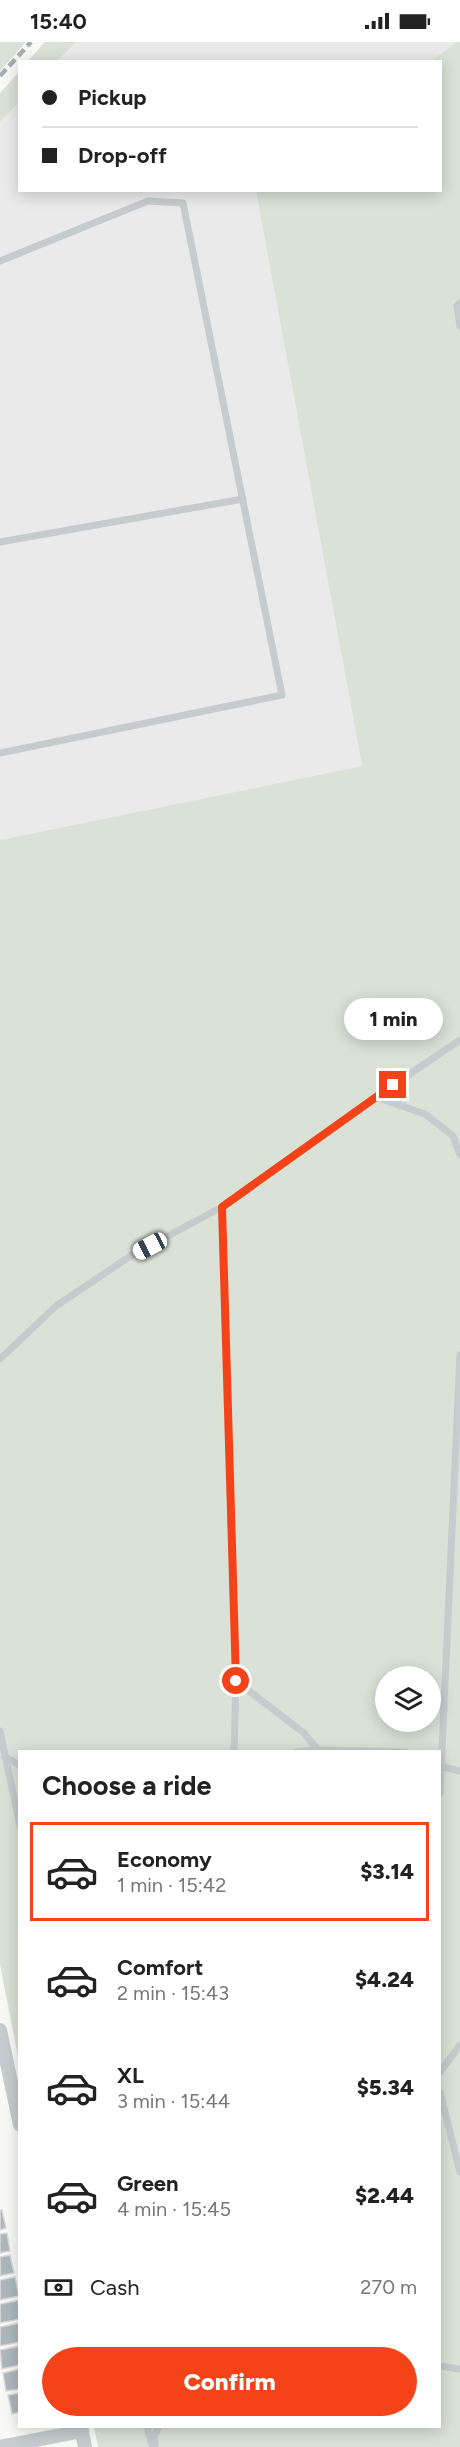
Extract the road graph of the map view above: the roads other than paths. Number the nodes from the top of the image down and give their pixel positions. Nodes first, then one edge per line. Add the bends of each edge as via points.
1 (0, 261) edge
2 (460, 303) edge
3 (460, 326) edge
4 (243, 499) junction
5 (0, 542) edge
6 (0, 753) edge
7 (460, 1040) edge
8 (376, 1096) junction
9 (460, 1155) edge
10 (222, 1207) junction
11 (460, 1355) edge
12 (0, 1359) edge
13 (236, 1681) junction
14 (0, 1731) edge
15 (234, 1750) edge
16 (318, 1750) edge
17 (441, 1750) edge
18 (5, 1757) junction
19 (18, 1764) edge
20 (441, 1766) edge
21 (460, 1771) edge
22 (18, 1817) edge
23 (0, 2030) edge
24 (460, 2045) edge
25 (441, 2071) edge
26 (441, 2096) edge
27 (18, 2116) edge
28 (460, 2172) edge
29 (441, 2366) edge
30 (460, 2369) edge
31 (147, 2428) edge
32 (158, 2428) edge
33 (82, 2429) edge
34 (0, 2447) edge
35 (85, 2447) edge
36 (154, 2447) edge

1 - 4 lane via 148,201 183,204
2 - 3 lane
4 - 5 lane
4 - 6 lane via 282,695
7 - 8 lane
8 - 9 lane via 425,1114 453,1136
8 - 10 lane
10 - 12 lane via 132,1255 56,1305
10 - 13 lane
11 - 17 lane
13 - 15 lane
13 - 16 lane via 304,1733
14 - 18 lane
18 - 19 lane
18 - 22 lane
20 - 21 lane
23 - 27 street
24 - 25 lane
26 - 28 lane
29 - 30 lane
31 - 36 lane
32 - 36 lane
33 - 34 street
33 - 35 street

